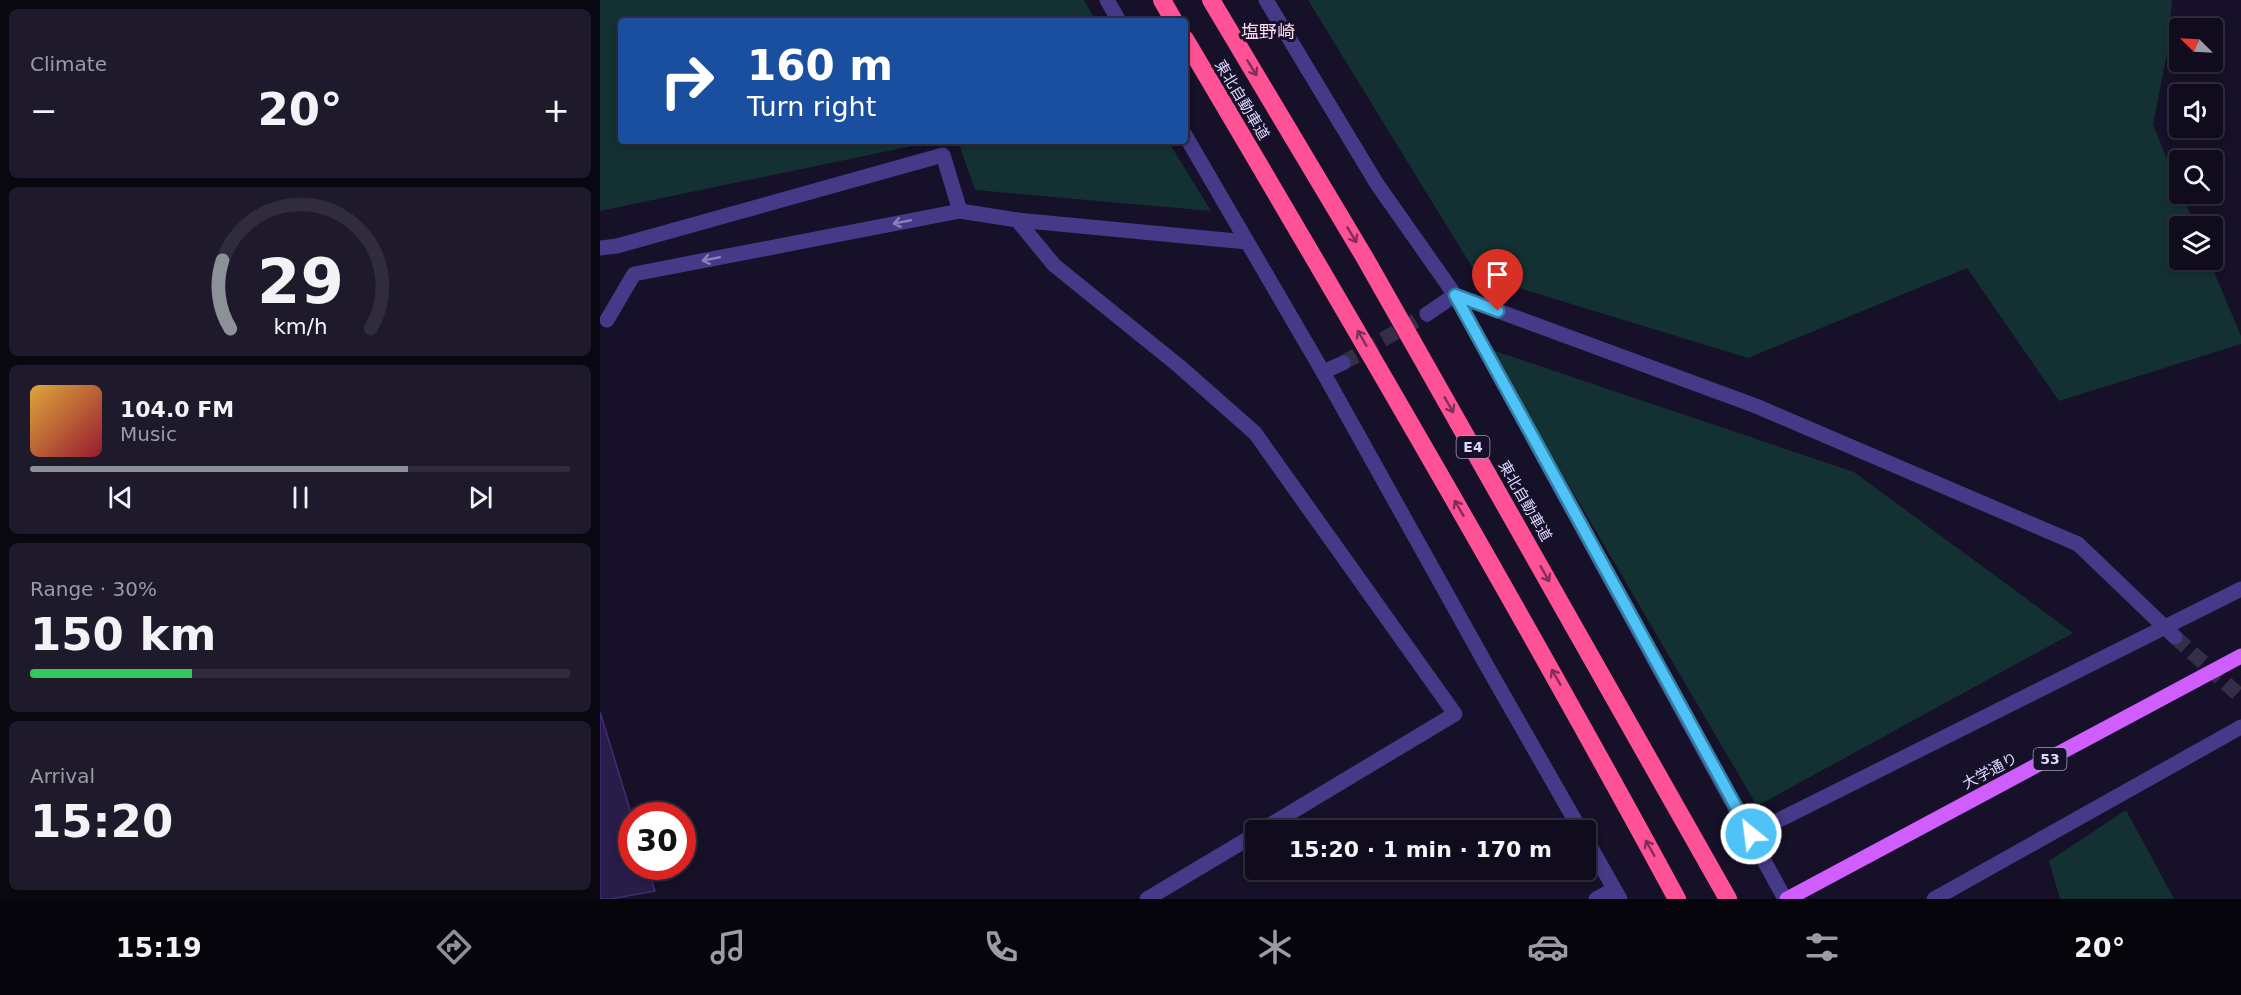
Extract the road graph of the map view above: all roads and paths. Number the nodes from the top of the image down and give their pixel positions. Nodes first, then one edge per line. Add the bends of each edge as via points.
1 (1107, 0) edge
2 (1162, 0) edge
3 (1211, 0) edge
4 (1266, 0) edge
5 (1117, 18) edge
6 (1172, 18) edge
7 (1188, 44) edge
8 (1188, 140) edge
9 (960, 211) junction
10 (1017, 220) junction
11 (1247, 242) junction
12 (600, 248) edge
13 (1455, 295) junction
14 (1426, 314) tunnel mouth
15 (607, 320) dead end
16 (1343, 363) tunnel mouth
17 (1323, 372) junction
18 (2241, 589) edge
19 (2169, 632) junction
20 (2241, 656) edge
21 (2241, 727) edge
22 (1278, 820) edge
23 (1575, 820) edge
24 (1751, 834) junction
25 (1245, 841) edge
26 (1596, 857) edge
27 (1617, 894) edge
28 (1147, 899) edge
29 (1596, 899) edge
30 (1677, 899) edge
31 (1728, 899) edge
32 (1786, 899) edge
33 (1934, 899) edge

1 - 5 street
2 - 6 highway
3 -> 31 highway, 東北自動車道 / E4 via 1365,258
4 - 13 street via 1377,184
30 -> 7 highway, 東北自動車道 via 1566,694
8 - 11 street
9 - 10 street
9 - 12 street via 943,155
9 -> 15 street via 634,274
10 - 11 street
10 - 22 street via 1054,266 1255,433 1455,714
11 - 17 street
13 - 14 street
13 - 19 street via 1756,406 2078,544
13 - 24 street
16 - 17 street
17 - 23 street
18 - 19 street
19 - 24 street
20 - 32 main road, 大学通り / 53
21 - 33 street
24 - 32 street
25 - 28 street
26 - 27 street
27 - 29 street

